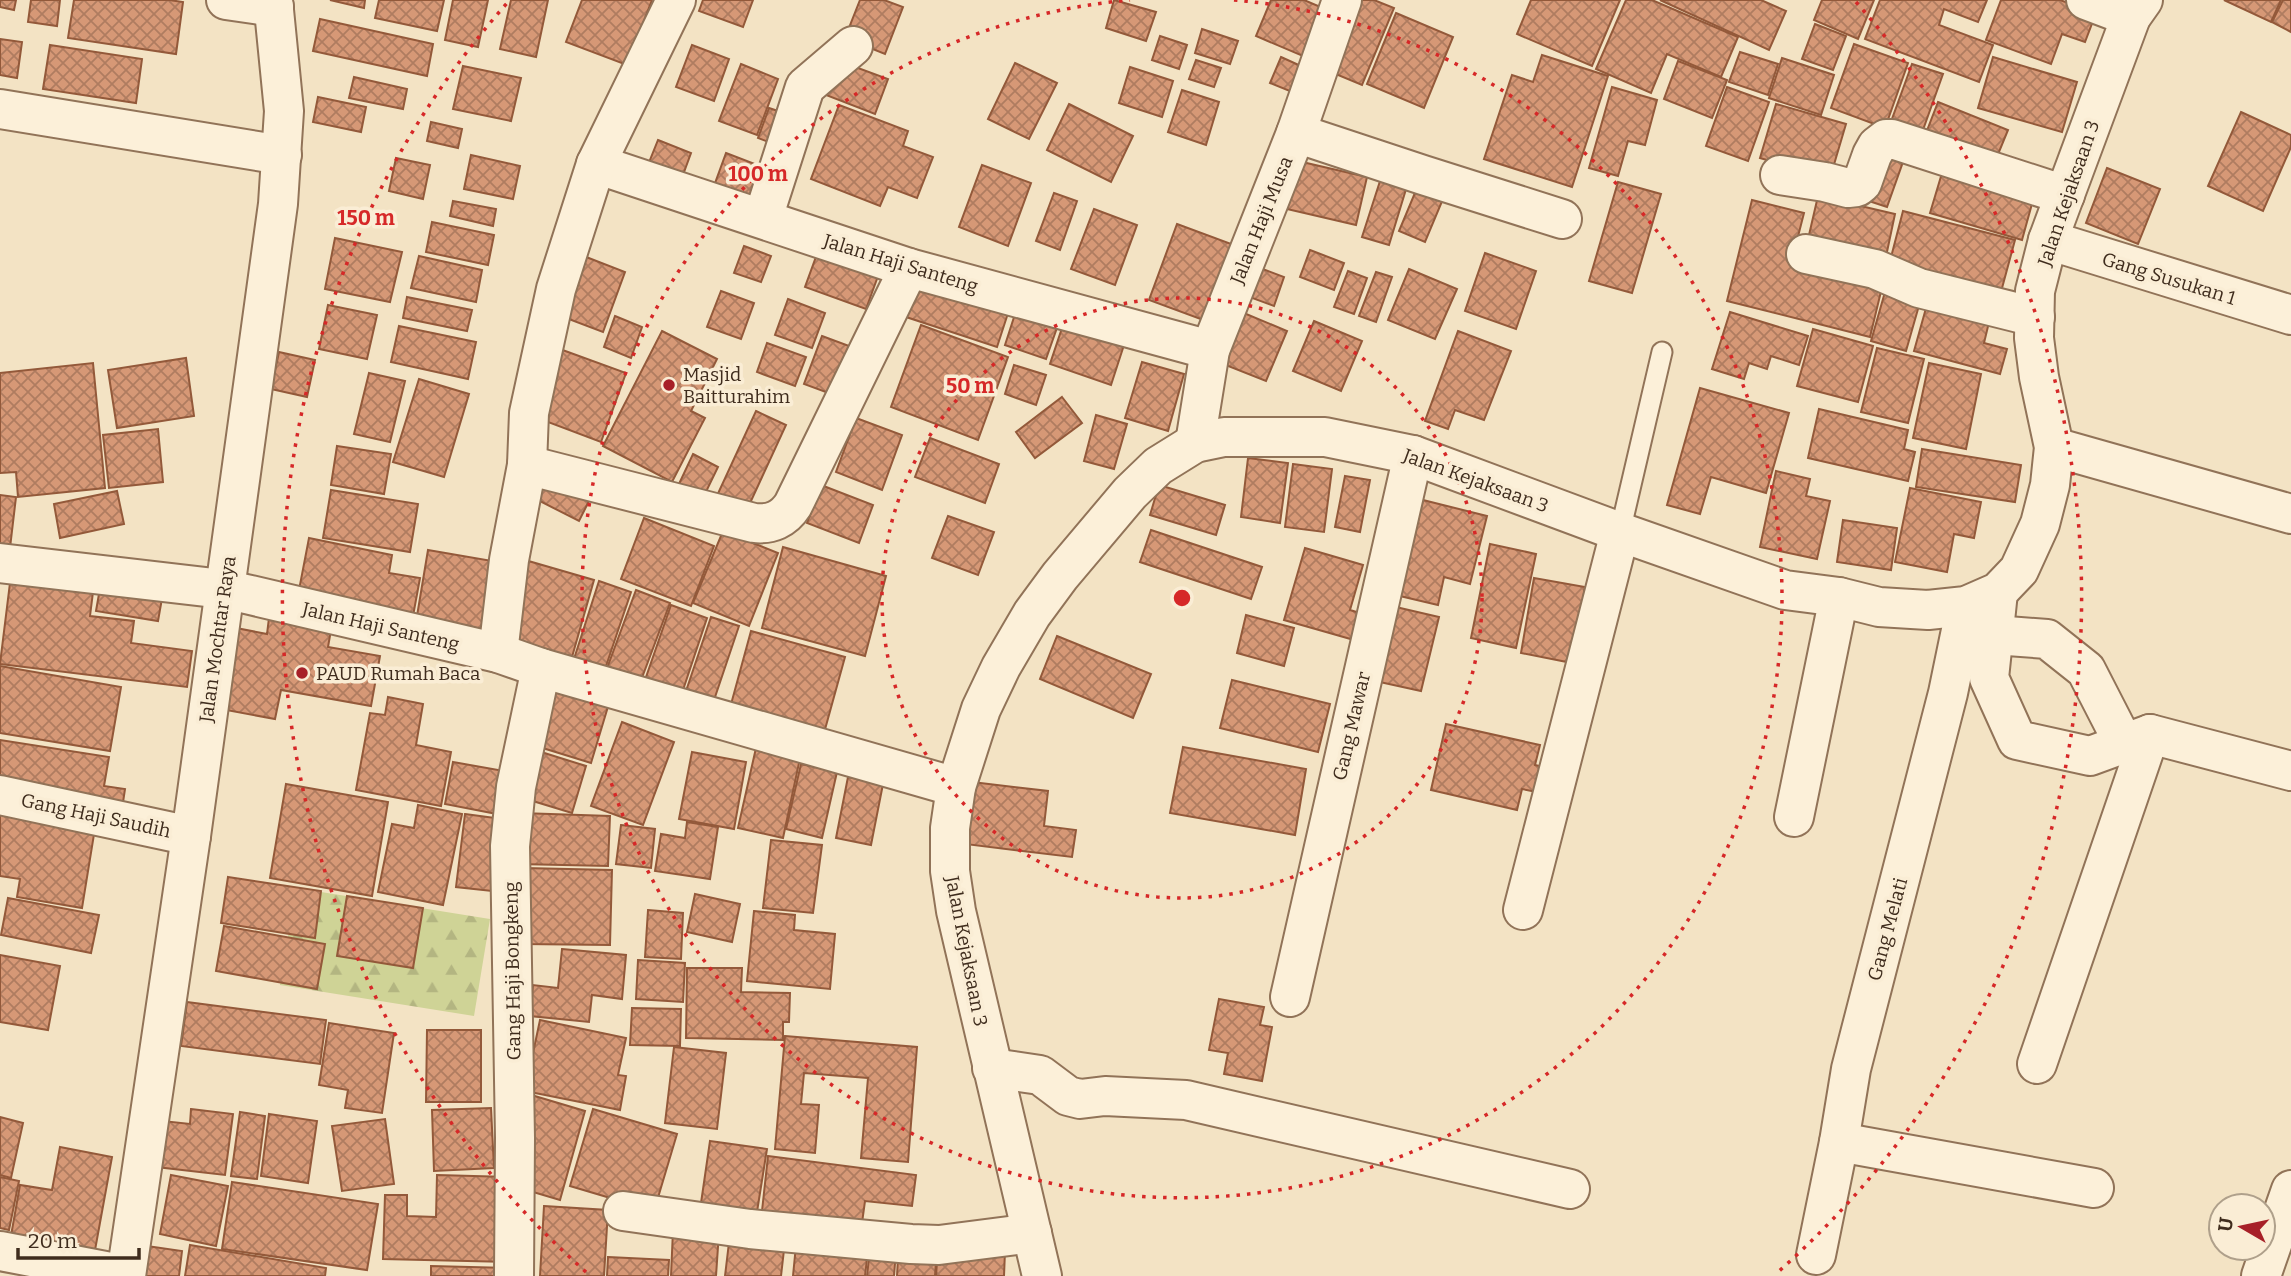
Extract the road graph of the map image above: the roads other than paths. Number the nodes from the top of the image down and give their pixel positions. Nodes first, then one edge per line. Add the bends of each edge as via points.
1 (226, 0) edge
2 (676, 0) edge
3 (1342, 0) edge
4 (2086, 0) edge
5 (274, 4) edge
6 (2137, 8) edge
7 (853, 46) dead end
8 (0, 109) edge
9 (1296, 132) junction
10 (282, 155) junction
11 (596, 164) junction
12 (1780, 175) dead end
13 (2065, 195) junction
14 (763, 218) junction
15 (1562, 219) dead end
16 (2048, 240) junction
17 (1806, 254) dead end
18 (909, 268) junction
19 (2291, 315) edge
20 (2035, 317) junction
21 (1210, 350) junction
22 (1662, 352) dead end
23 (1195, 443) junction
24 (2054, 447) junction
25 (1413, 455) junction
26 (527, 465) junction
27 (2291, 514) edge
28 (1620, 532) junction
29 (0, 563) edge
30 (223, 589) junction
31 (1839, 597) junction
32 (1982, 599) junction
33 (1994, 635) junction
34 (498, 653) junction
35 (541, 668) junction
36 (2137, 739) junction
37 (2291, 771) edge
38 (956, 787) junction
39 (0, 795) edge
40 (1794, 817) dead end
41 (191, 836) junction
42 (1523, 911) dead end
43 (1290, 997) dead end
44 (2036, 1064) dead end
45 (992, 1068) junction
46 (1839, 1142) junction
47 (2094, 1188) dead end
48 (1570, 1189) dead end
49 (2291, 1190) edge
50 (623, 1212) dead end
51 (1032, 1233) junction
52 (0, 1251) edge
53 (1816, 1255) dead end
54 (126, 1275) edge
55 (514, 1276) edge
56 (1042, 1276) edge
57 (2261, 1276) edge

1 - 5 street
2 - 11 street
3 - 9 street, Jalan Haji Musa
4 - 6 street
5 - 10 street, Jalan Mochtar Raya via 284,111
6 - 13 street, Jalan Kejaksaan 3
7 - 14 street via 805,87
8 - 10 street
9 - 15 street
9 - 21 street, Jalan Haji Musa
10 - 30 street, Jalan Mochtar Raya
11 - 14 street, Jalan Haji Santeng
11 - 26 street via 556,289 529,413
12 - 13 street via 1857,187 1877,146 1892,139
13 - 16 street, Jalan Kejaksaan 3
14 - 18 street, Jalan Haji Santeng
16 - 19 street, Gang Susukan 1
16 - 20 street, Jalan Kejaksaan 3 via 2035,291
17 - 20 street via 1874,269 1919,288
18 - 21 street, Jalan Haji Santeng
18 - 26 street via 793,505 781,519 754,523
20 - 24 street, Jalan Kejaksaan 3 via 2039,377
21 - 23 street, Jalan Haji Musa
22 - 28 lane
23 - 25 street, Jalan Kejaksaan 3 via 1224,437 1325,437
23 - 38 street, Jalan Kejaksaan 3 via 1158,466 1130,494 1032,614 981,709
24 - 27 street
24 - 32 street, Jalan Kejaksaan 3 via 2040,524 2019,570
25 - 28 street, Jalan Kejaksaan 3
25 - 43 street, Gang Mawar
26 - 34 street
28 - 31 street, Jalan Kejaksaan 3 via 1785,590
28 - 42 street
29 - 30 street, Jalan Haji Santeng
30 - 34 street, Jalan Haji Santeng
30 - 41 street, Jalan Mochtar Raya
31 - 32 street, Jalan Kejaksaan 3 via 1879,607 1928,610
31 - 40 street
32 - 33 street
32 - 46 street, Gang Melati via 1948,693 1851,1069
33 - 36 street via 2048,639 2085,670
33 - 36 street via 1989,678 2017,740 2090,756
34 - 35 street, Jalan Haji Santeng
35 - 38 street, Jalan Haji Santeng
35 - 55 street, Gang Haji Bongkeng via 516,787 510,846
36 - 37 street
36 - 44 street
38 - 45 street, Jalan Kejaksaan 3 via 950,871
39 - 41 street, Gang Haji Saudih
41 - 54 street, Jalan Mochtar Raya
45 - 48 street via 1040,1075 1068,1096 1080,1099 1186,1100
45 - 51 street, Jalan Kejaksaan 3
46 - 47 street
46 - 53 street, Gang Melati
49 - 57 street
50 - 51 street via 911,1244 939,1245
51 - 56 street, Jalan Kejaksaan 3
52 - 54 street

